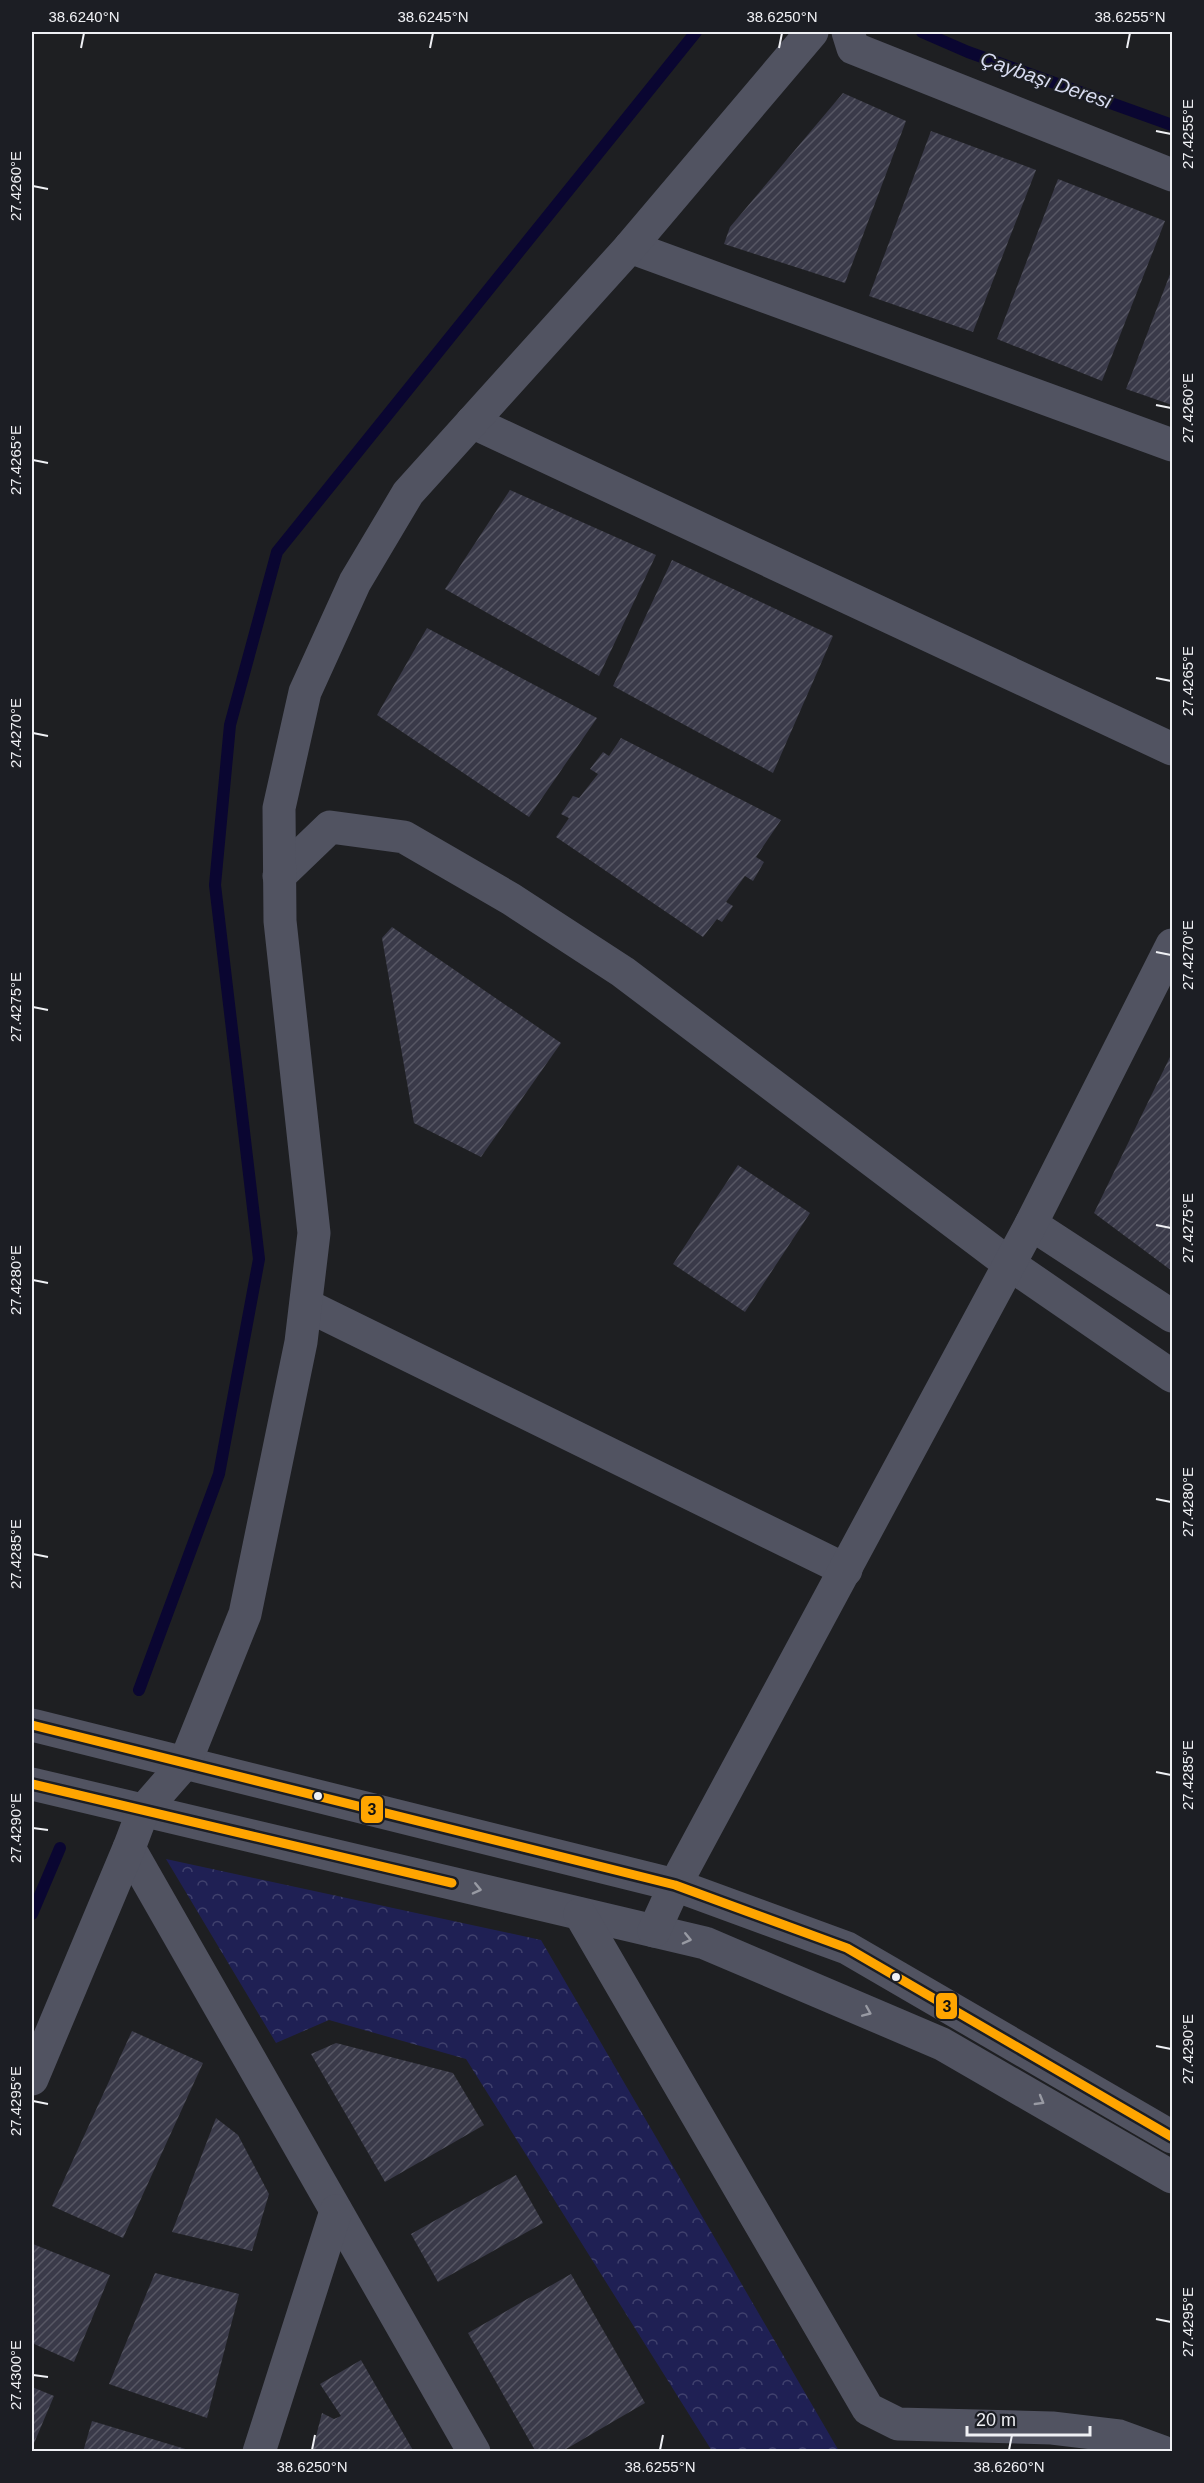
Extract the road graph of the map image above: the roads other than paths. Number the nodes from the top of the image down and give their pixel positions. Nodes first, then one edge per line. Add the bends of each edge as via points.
1 (812, 32) edge
2 (848, 32) edge
3 (1173, 175) edge
4 (630, 246) junction
5 (472, 422) junction
6 (1173, 445) edge
7 (1173, 749) edge
8 (279, 876) junction
9 (1173, 945) edge
10 (1030, 1224) junction
11 (1008, 1263) junction
12 (306, 1305) junction
13 (1173, 1316) edge
14 (1173, 1376) edge
15 (846, 1570) junction
16 (32, 1725) edge
17 (185, 1763) junction
18 (32, 1784) edge
19 (143, 1811) junction
20 (129, 1848) junction
21 (675, 1885) junction
22 (580, 1914) junction
23 (654, 1931) junction
24 (32, 2079) edge
25 (1173, 2137) edge
26 (1173, 2177) edge
27 (336, 2211) junction
28 (259, 2451) edge
29 (474, 2451) edge
30 (1163, 2451) edge

1 - 4 street
2 - 3 street via 852,48
4 - 5 street
4 - 6 street
5 - 7 street
5 - 8 street via 408,493 356,582 305,692 279,808
8 - 11 street via 330,827 404,837 511,899 623,972
8 - 12 street via 280,921 314,1233
9 - 10 street
10 - 11 street
10 - 13 street
11 - 14 street
11 - 15 street
12 - 15 street
12 - 17 street via 245,1614
15 - 21 street
16 - 17 street
17 - 19 street
17 - 21 street
18 - 19 street
19 - 20 street
19 -> 22 street
20 - 24 street
20 - 27 street
21 - 23 street
21 - 25 street via 847,1948
22 - 23 street
22 - 30 street via 868,2409 898,2424 1052,2428 1119,2436
23 -> 26 street via 705,1943 942,2044
27 - 28 street
27 - 29 street

